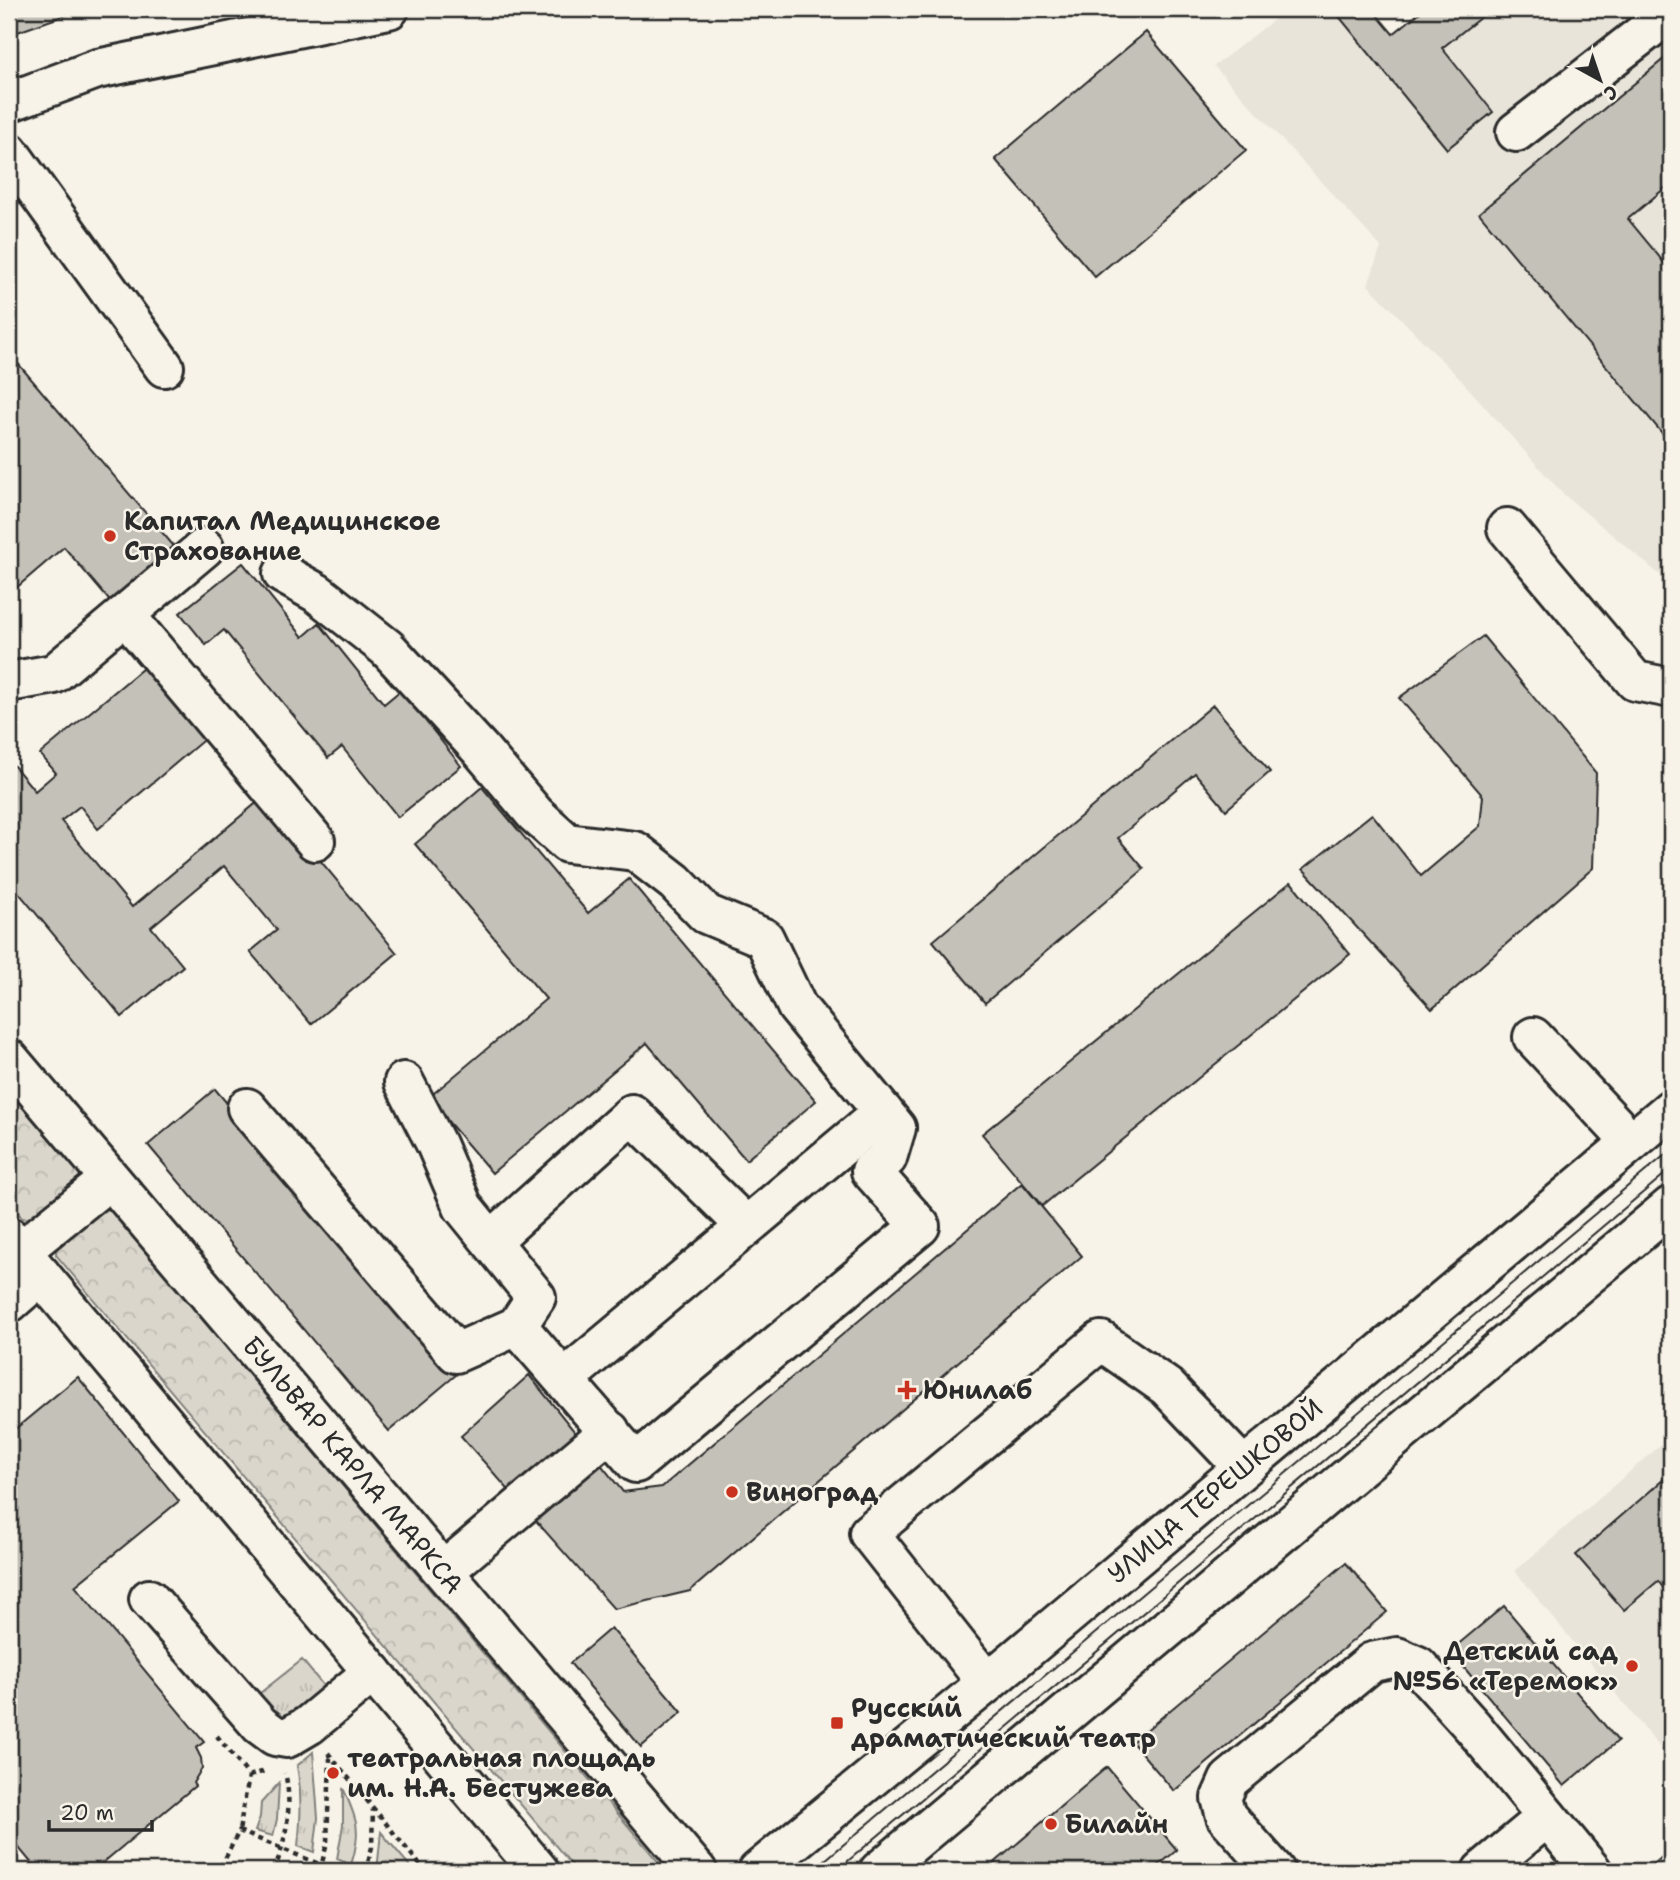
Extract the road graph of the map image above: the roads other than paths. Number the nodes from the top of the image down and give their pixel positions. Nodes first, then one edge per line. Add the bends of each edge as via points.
1 (389, 9) edge
2 (1671, 12) edge
3 (9, 102) edge
4 (1516, 132) dead end
5 (9, 152) edge
6 (164, 367) dead end
7 (1507, 528) dead end
8 (204, 548) dead end
9 (282, 574) dead end
10 (125, 614) junction
11 (9, 681) edge
12 (1671, 688) edge
13 (315, 841) dead end
14 (1533, 1037) dead end
15 (9, 1059) edge
16 (404, 1082) dead end
17 (247, 1108) dead end
18 (1671, 1109) edge
19 (883, 1112) junction
20 (1631, 1142) junction
21 (846, 1143) junction
22 (871, 1171) junction
23 (110, 1179) junction
24 (1671, 1206) edge
25 (746, 1226) junction
26 (491, 1241) junction
27 (24, 1254) edge
28 (9, 1303) edge
29 (517, 1326) junction
30 (564, 1379) junction
31 (610, 1431) junction
32 (1243, 1467) junction
33 (444, 1571) junction
34 (149, 1599) dead end
35 (373, 1672) junction
36 (987, 1683) junction
37 (1547, 1817) junction
38 (539, 1871) edge
39 (697, 1871) edge
40 (758, 1871) edge
41 (879, 1871) edge
42 (1275, 1871) edge
43 (1482, 1871) edge
44 (1592, 1871) edge

1 - 3 street via 97,69
2 - 4 street
5 - 6 street
7 - 12 street via 1635,681
8 - 10 street
9 - 19 street via 317,593 387,648 534,814 567,843 635,851 706,914 764,938 797,1007
10 - 11 street via 54,674
10 - 13 street
14 - 20 street
15 - 23 street, БУЛЬВАР КАРЛА МАРКСА
16 - 26 street via 463,1207
17 - 29 street via 456,1353
18 - 20 street, УЛИЦА ТЕРЕШКОВОЙ
19 - 21 street
19 - 22 street via 896,1128 887,1158
20 - 32 street, УЛИЦА ТЕРЕШКОВОЙ
21 - 22 street
21 - 25 street
22 - 31 street via 920,1226 636,1463
23 - 27 street
23 - 33 street, БУЛЬВАР КАРЛА МАРКСА
24 - 41 street
25 - 26 street via 632,1114
25 - 30 street
26 - 29 street via 536,1297
27 - 28 street
27 - 35 street
29 - 30 street
30 - 31 street
31 - 33 street
32 - 36 street, УЛИЦА ТЕРЕШКОВОЙ
32 - 36 street via 1167,1387 1101,1341 869,1533
33 - 39 street, БУЛЬВАР КАРЛА МАРКСА
34 - 35 street via 237,1702 275,1736 287,1738 309,1725
35 - 38 street
36 - 40 street, УЛИЦА ТЕРЕШКОВОЙ
37 - 42 street via 1418,1666 1397,1657 1385,1659 1372,1662 1229,1780 1221,1798 1226,1816
37 - 43 street
37 - 44 street

